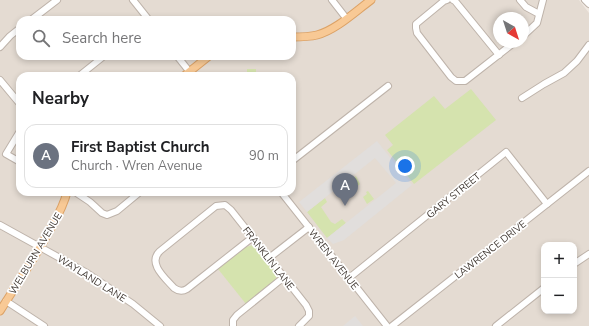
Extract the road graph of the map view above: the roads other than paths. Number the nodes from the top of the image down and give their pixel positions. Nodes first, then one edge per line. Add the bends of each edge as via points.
1 (57, 0) edge
2 (133, 0) edge
3 (332, 0) edge
4 (371, 0) edge
5 (447, 0) edge
6 (453, 0) edge
7 (520, 0) edge
8 (544, 0) edge
9 (586, 0) edge
10 (589, 4) edge
11 (539, 14) junction
12 (36, 16) edge
13 (146, 16) edge
14 (346, 18) junction
15 (529, 30) edge
16 (16, 31) edge
17 (296, 37) edge
18 (589, 45) edge
19 (0, 47) edge
20 (508, 48) edge
21 (499, 55) junction
22 (99, 60) edge
23 (180, 60) edge
24 (205, 60) edge
25 (84, 72) edge
26 (188, 72) edge
27 (191, 72) edge
28 (0, 80) edge
29 (388, 86) dead end
30 (522, 98) dead end
31 (16, 99) edge
32 (16, 138) edge
33 (296, 158) edge
34 (16, 160) edge
35 (589, 171) edge
36 (66, 196) edge
37 (81, 196) edge
38 (135, 196) edge
39 (284, 196) edge
40 (547, 204) junction
41 (0, 225) edge
42 (309, 227) junction
43 (253, 237) junction
44 (41, 247) junction
45 (589, 254) edge
46 (269, 258) junction
47 (577, 262) edge
48 (284, 277) junction
49 (349, 278) junction
50 (541, 290) edge
51 (6, 301) junction
52 (0, 311) edge
53 (44, 326) edge
54 (160, 326) edge
55 (233, 326) edge
56 (299, 326) edge
57 (387, 326) edge
58 (392, 326) edge
59 (496, 326) edge

1 - 12 street
2 - 13 street
3 - 14 street
4 - 14 main road
5 - 21 street via 416,24 416,28 417,33 451,77 456,81 465,81
6 - 21 street
7 - 11 street via 526,7
8 - 11 street
9 - 10 street
11 - 15 street via 537,23
14 - 17 main road via 318,35
16 - 19 street
18 - 30 street via 564,73
20 - 21 street
22 - 25 street
23 - 26 street
24 - 27 main road
28 - 31 street
29 - 33 street
32 - 34 street via 6,154
35 - 40 street, LAWRENCE DRIVE
36 - 44 main road, WELBURN AVENUE
37 - 38 street via 107,215
39 - 42 street, WREN AVENUE
40 - 49 street, GARY STREET via 506,152
40 - 58 street, LAWRENCE DRIVE
41 - 44 street, WAYLAND LANE
42 - 46 street
42 - 49 street, WREN AVENUE
43 - 43 street, FRANKLIN LANE via 230,208 225,205 216,206 160,251 155,257 155,264 174,288 180,291 187,289
43 - 46 street, FRANKLIN LANE
44 - 51 main road, WELBURN AVENUE
44 - 54 street, WAYLAND LANE via 87,273
45 - 47 street
46 - 48 street, FRANKLIN LANE
48 - 55 street via 237,315 233,320
48 - 56 street, FRANKLIN LANE via 308,307 308,319
49 - 57 street, WREN AVENUE
50 - 59 street
51 - 52 main road, WELBURN AVENUE
51 - 53 street

